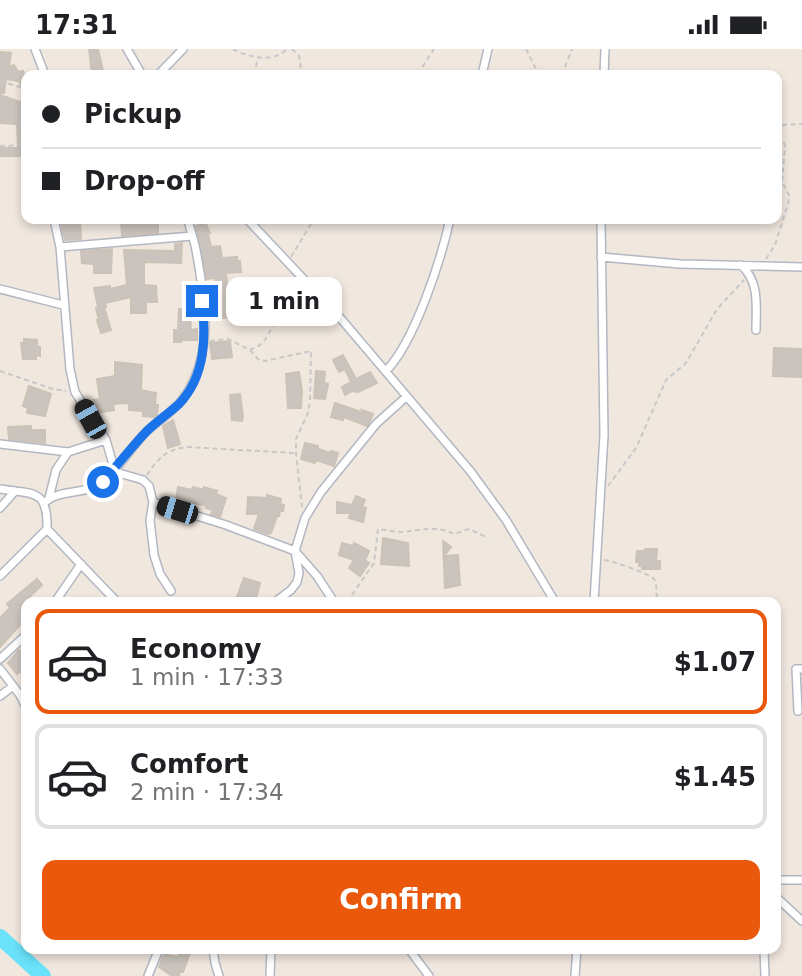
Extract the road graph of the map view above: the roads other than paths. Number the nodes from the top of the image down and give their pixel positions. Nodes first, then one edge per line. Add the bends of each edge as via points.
1 (35, 49) edge
2 (127, 49) edge
3 (183, 49) edge
4 (488, 49) edge
5 (605, 49) edge
6 (43, 70) edge
7 (139, 70) edge
8 (163, 70) edge
9 (483, 70) edge
10 (604, 70) edge
11 (55, 224) edge
12 (190, 224) edge
13 (252, 224) edge
14 (449, 224) edge
15 (601, 224) edge
16 (192, 236) junction
17 (60, 247) junction
18 (601, 257) junction
19 (741, 265) junction
20 (802, 267) edge
21 (0, 289) edge
22 (63, 305) junction
23 (756, 330) dead end
24 (386, 371) junction
25 (406, 397) junction
26 (106, 440) junction
27 (0, 444) edge
28 (68, 452) junction
29 (114, 468) junction
30 (0, 489) edge
31 (15, 491) junction
32 (47, 500) junction
33 (153, 502) junction
34 (0, 508) edge
35 (47, 529) junction
36 (295, 551) junction
37 (81, 565) junction
38 (0, 576) edge
39 (171, 591) dead end
40 (59, 597) edge
41 (112, 597) edge
42 (282, 597) edge
43 (331, 597) edge
44 (552, 597) edge
45 (594, 597) edge
46 (21, 640) edge
47 (0, 659) edge
48 (0, 669) edge
49 (802, 669) edge
50 (13, 686) junction
51 (0, 697) edge
52 (21, 699) edge
53 (798, 711) dead end
54 (781, 880) edge
55 (802, 880) edge
56 (781, 902) edge
57 (802, 921) edge
58 (157, 954) edge
59 (215, 954) edge
60 (271, 954) edge
61 (413, 954) edge
62 (577, 954) edge
63 (764, 954) edge
64 (148, 976) edge
65 (219, 976) edge
66 (270, 976) edge
67 (429, 976) edge
68 (575, 976) edge
69 (765, 976) edge

1 - 6 street
2 - 7 street
3 - 8 street
4 - 9 street
5 - 10 street
11 - 17 street
12 - 16 street
13 - 24 street
14 - 24 street via 433,282 397,359
15 - 18 street
16 - 17 street
16 - 29 street via 206,342 198,371 181,401
17 - 22 street
18 - 19 street
18 - 45 street via 604,435
19 - 20 street
19 - 23 street via 751,274 755,287
21 - 22 street
22 - 26 street via 75,393
24 - 25 street
25 - 36 street via 376,424 321,492 305,518
25 - 44 street via 506,520
26 - 28 street
26 - 29 street
27 - 28 street
28 - 32 street via 56,470
29 - 32 street via 97,486
29 - 33 street via 144,480
30 - 31 street
31 - 32 street
31 - 34 street
32 - 35 street
33 - 36 street
33 - 39 street via 154,555
35 - 37 street
35 - 38 street
36 - 42 street via 297,582
36 - 43 street
37 - 40 street
37 - 41 street
46 - 47 street
48 - 50 street
49 - 53 street via 796,669
50 - 51 street
50 - 52 street
54 - 55 street
56 - 57 street
58 - 64 street
59 - 65 street
60 - 66 street
61 - 67 street
62 - 68 street
63 - 69 street

